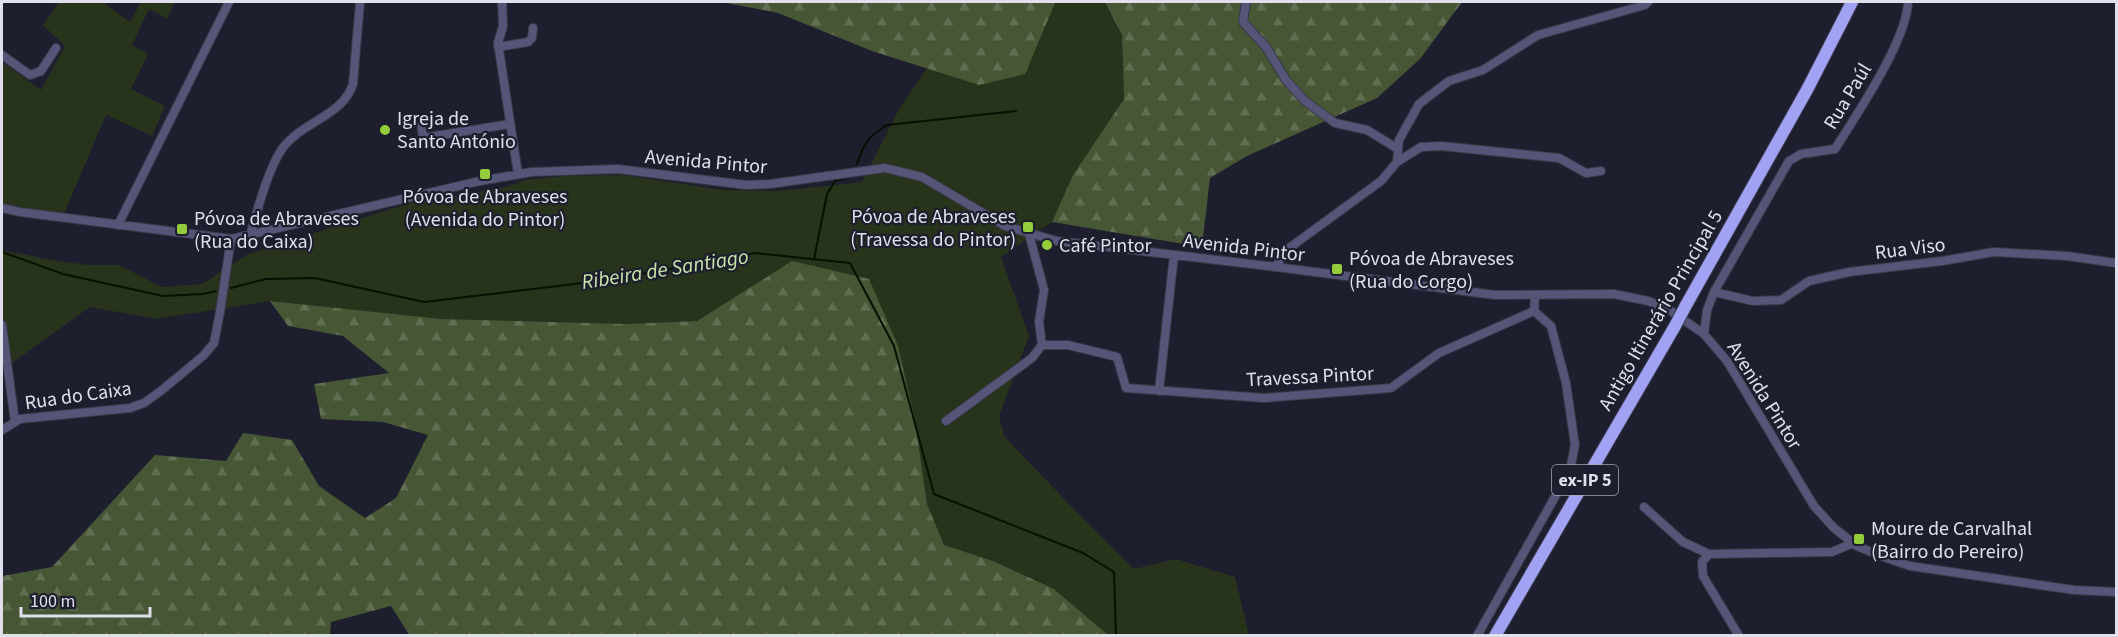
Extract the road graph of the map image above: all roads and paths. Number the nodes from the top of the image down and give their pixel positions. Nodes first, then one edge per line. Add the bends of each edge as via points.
1 (229, 2) edge
2 (360, 2) edge
3 (502, 2) edge
4 (1246, 2) edge
5 (1648, 2) edge
6 (1852, 2) edge
7 (1908, 2) edge
8 (533, 28) dead end
9 (498, 46) junction
10 (56, 48) dead end
11 (2, 55) edge
12 (421, 124) dead end
13 (510, 124) junction
14 (1398, 149) junction
15 (1397, 162) junction
16 (1601, 171) dead end
17 (518, 174) junction
18 (2, 208) edge
19 (118, 225) junction
20 (1029, 234) junction
21 (250, 236) junction
22 (231, 239) junction
23 (1173, 255) junction
24 (2116, 263) edge
25 (1276, 267) junction
26 (1714, 292) junction
27 (1535, 296) junction
28 (1534, 311) junction
29 (2, 325) edge
30 (1704, 334) junction
31 (1042, 345) junction
32 (1158, 390) junction
33 (946, 421) dead end
34 (15, 422) junction
35 (2, 430) edge
36 (1644, 507) dead end
37 (1853, 543) junction
38 (1709, 554) junction
39 (2116, 592) edge
40 (1477, 636) edge
41 (1495, 636) edge
42 (1739, 636) edge

1 - 19 street
2 - 21 street via 350,95 282,149
3 - 9 street via 503,26
4 - 14 street via 1243,22 1305,101 1335,123 1367,130
5 - 14 street via 1538,34 1483,70 1449,81 1419,104
6 - 41 highway, Antigo Itinerário Principal 5 / ex-IP 5, bridge via 1675,326
7 - 26 street, Rua Paúl via 1908,15 1894,48 1835,149 1801,154 1789,161
8 - 9 street via 528,42
9 - 13 street
10 - 11 street via 41,72 30,75
12 - 13 street via 423,138
13 - 17 street
14 - 15 street
15 - 16 street via 1421,147 1442,146 1559,158 1586,173
15 - 25 street via 1381,181 1285,251
17 - 20 street, Avenida Pintor via 618,169 746,185 885,168 922,177 993,220
17 - 21 street, Avenida Pintor
18 - 19 street, Avenida Pintor
19 - 22 street, Avenida Pintor
20 - 23 street, Avenida Pintor via 1058,242
20 - 31 street via 1044,290
21 - 22 street, Avenida Pintor
22 - 34 street, Rua do Caixa via 214,343 203,356 144,403 130,408
23 - 25 street, Avenida Pintor
23 - 32 street
24 - 26 street, Rua Viso via 1994,252 1809,281 1781,300 1754,301
25 - 27 street, Avenida Pintor via 1495,296
26 - 30 street, Rua Paúl
27 - 28 street
27 - 30 street, Avenida Pintor via 1614,294 1648,301 1668,309
28 - 32 street, Travessa Pintor via 1439,353 1391,388 1264,398
28 - 40 street via 1551,326 1566,382 1575,445 1570,470
29 - 34 street
30 - 37 street, Avenida Pintor via 1727,361 1814,506
31 - 32 street, Travessa Pintor via 1068,345 1117,357 1126,388
31 - 33 street via 1032,358
34 - 35 street, Rua do Caixa
36 - 38 street via 1683,542
37 - 38 street via 1832,552
37 - 39 street, Avenida Pintor via 1910,566 2073,590
38 - 42 street via 1702,562 1703,576

